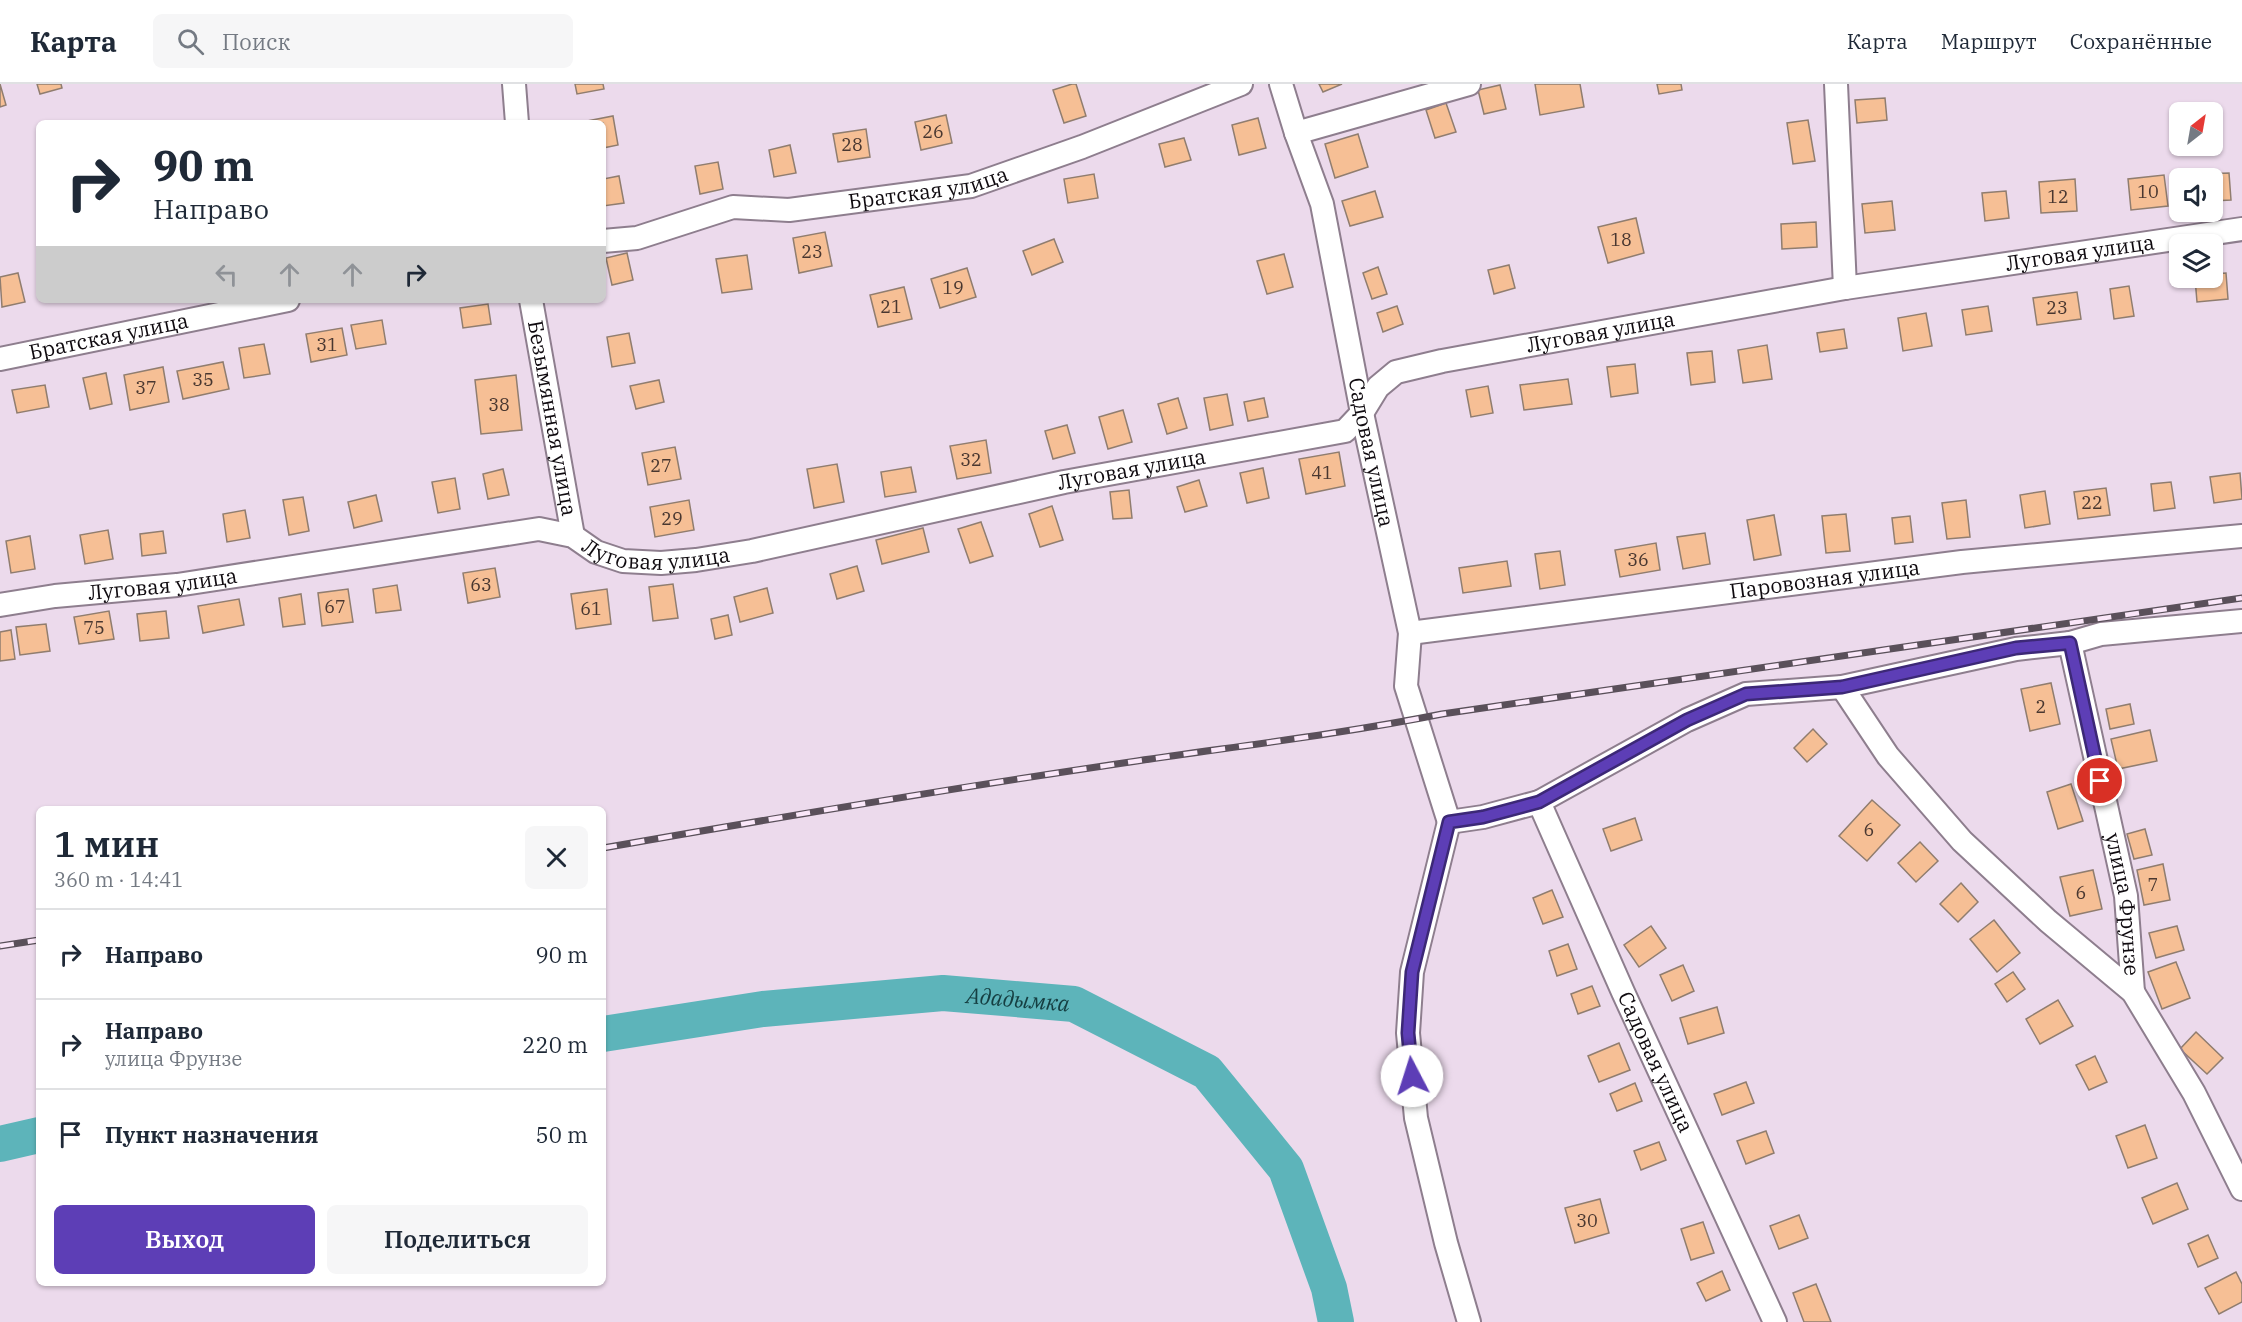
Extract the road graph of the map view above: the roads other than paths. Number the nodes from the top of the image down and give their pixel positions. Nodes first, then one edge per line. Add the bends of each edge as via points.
1 (514, 84) edge
2 (1241, 84) edge
3 (1281, 84) edge
4 (1469, 84) edge
5 (1836, 84) edge
6 (517, 120) edge
7 (1296, 133) junction
8 (2242, 229) edge
9 (606, 241) edge
10 (1845, 288) junction
11 (273, 303) edge
12 (532, 303) edge
13 (0, 359) edge
14 (1362, 412) junction
15 (573, 536) junction
16 (2242, 536) edge
17 (0, 604) edge
18 (2242, 621) edge
19 (1410, 633) junction
20 (2070, 643) junction
21 (1842, 687) junction
22 (1539, 802) junction
23 (1449, 822) junction
24 (2133, 992) junction
25 (2242, 1189) edge
26 (1469, 1322) edge
27 (1776, 1322) edge

1 - 6 street
2 - 9 street, Братская улица via 971,186 789,210 733,207 637,238
3 - 7 street, Садовая улица
4 - 7 street
5 - 10 street
7 - 14 street, Садовая улица via 1322,204
8 - 10 street, Луговая улица
10 - 14 street, Луговая улица via 1396,372 1377,387
11 - 13 street, Братская улица
12 - 15 street, Безымянная улица
14 - 15 street, Луговая улица via 1345,431 1064,482 696,560 623,561 596,552
14 - 19 street, Садовая улица
15 - 17 street, Луговая улица via 539,529 177,585
16 - 19 street, Паровозная улица via 1962,562
18 - 20 street via 2101,634
19 - 23 street, Садовая улица via 1406,686
20 - 21 street via 2016,648
20 - 24 street, улица Фрунзе via 2126,896
21 - 22 street via 1746,694 1687,720
21 - 24 street via 1888,756 1962,841 2048,921
22 - 23 street
22 - 27 street, Садовая улица
23 - 26 street via 1412,972 1408,1033 1416,1118
24 - 25 street via 2193,1093

